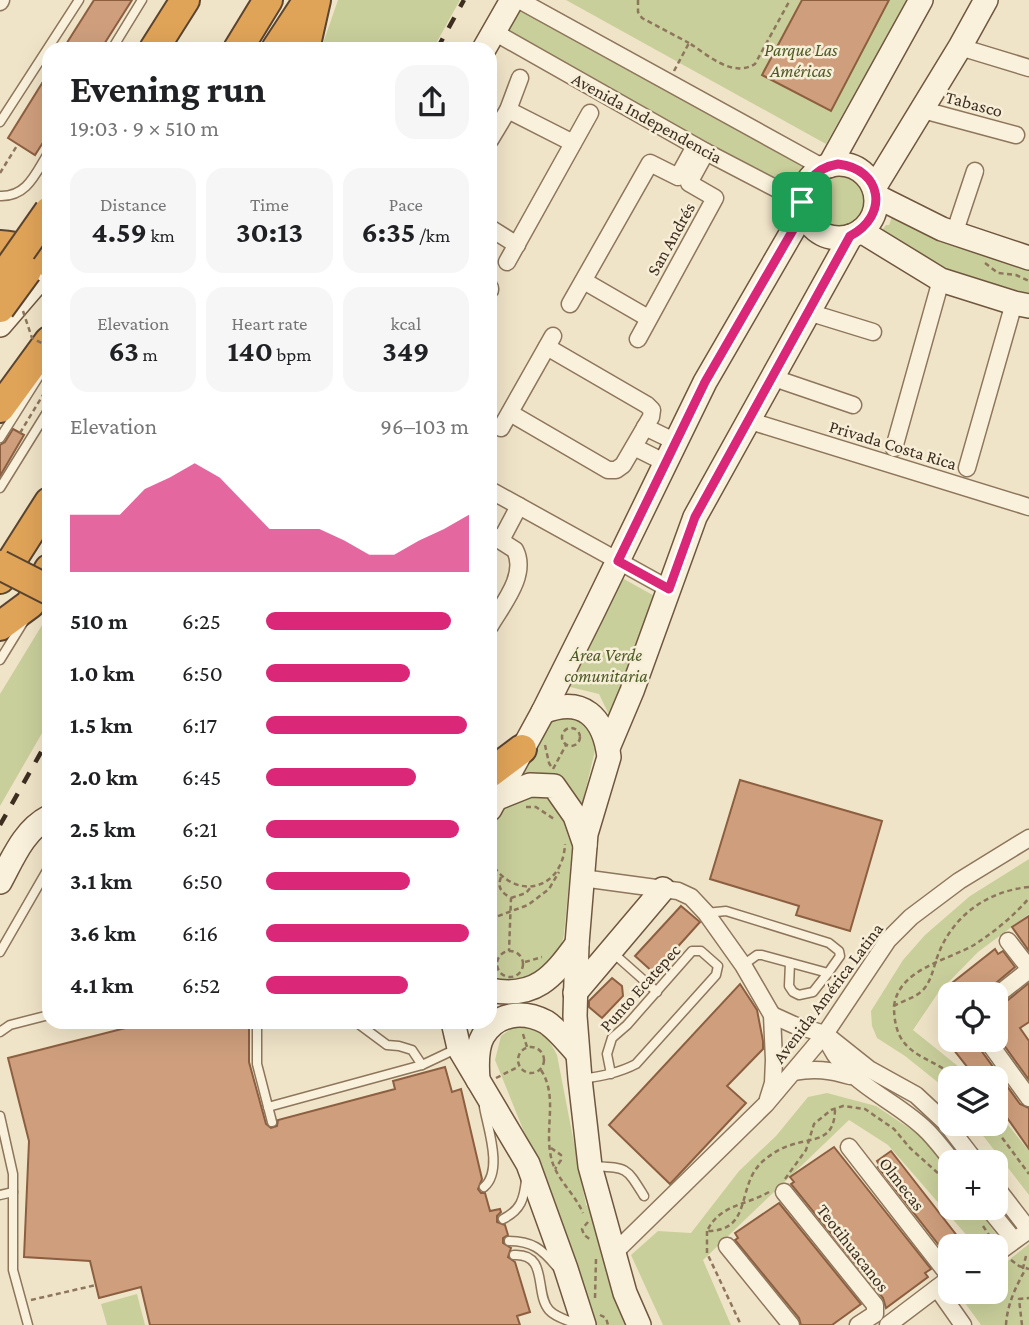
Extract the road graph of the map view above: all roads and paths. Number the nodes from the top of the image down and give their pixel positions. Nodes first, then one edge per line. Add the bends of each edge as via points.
1 (79, 0) edge
2 (142, 0) edge
3 (185, 0) edge
4 (206, 0) edge
5 (268, 0) edge
6 (308, 0) edge
7 (316, 0) edge
8 (512, 0) edge
9 (519, 0) edge
10 (638, 0) edge
11 (790, 0) edge
12 (921, 0) edge
13 (986, 0) edge
14 (489, 41) edge
15 (52, 42) edge
16 (116, 42) edge
17 (158, 42) edge
18 (179, 42) edge
19 (242, 42) edge
20 (281, 42) edge
21 (307, 42) edge
22 (689, 43) junction
23 (497, 45) edge
24 (960, 47) junction
25 (42, 57) edge
26 (1029, 68) edge
27 (520, 78) dead end
28 (668, 83) junction
29 (508, 110) junction
30 (923, 110) junction
31 (590, 113) dead end
32 (0, 122) edge
33 (497, 128) edge
34 (1016, 135) dead end
35 (573, 143) junction
36 (18, 144) dead end
37 (701, 149) junction
38 (42, 163) edge
39 (827, 167) junction
40 (975, 171) dead end
41 (0, 173) edge
42 (875, 192) junction
43 (0, 196) edge
44 (803, 206) junction
45 (42, 221) edge
46 (497, 232) edge
47 (856, 233) junction
48 (954, 234) junction
49 (0, 245) edge
50 (517, 245) junction
51 (42, 251) edge
52 (1028, 254) edge
53 (42, 259) edge
54 (507, 262) dead end
55 (42, 274) edge
56 (941, 280) junction
57 (0, 281) edge
58 (584, 281) junction
59 (1025, 281) dead end
60 (1024, 298) edge
61 (570, 304) dead end
62 (0, 308) edge
63 (808, 312) junction
64 (648, 318) junction
65 (0, 325) edge
66 (873, 332) dead end
67 (638, 339) dead end
68 (42, 351) edge
69 (42, 373) edge
70 (771, 377) junction
71 (42, 396) edge
72 (853, 405) dead end
73 (0, 408) edge
74 (510, 413) junction
75 (42, 420) edge
76 (747, 420) junction
77 (645, 427) junction
78 (501, 428) dead end
79 (20, 433) dead end
80 (0, 438) edge
81 (634, 447) junction
82 (894, 448) dead end
83 (671, 453) junction
84 (967, 468) dead end
85 (0, 488) edge
86 (497, 494) edge
87 (515, 504) junction
88 (1029, 507) edge
89 (42, 513) edge
90 (497, 531) edge
91 (497, 538) edge
92 (618, 561) junction
93 (0, 565) edge
94 (0, 579) edge
95 (669, 589) junction
96 (39, 597) edge
97 (497, 613) edge
98 (0, 626) edge
99 (0, 660) edge
100 (543, 712) junction
101 (575, 729) joint
102 (608, 748) junction
103 (522, 749) joint
104 (497, 778) edge
105 (497, 784) edge
106 (520, 807) dead end
107 (42, 821) edge
108 (557, 822) dead end
109 (1029, 838) edge
110 (575, 844) junction
111 (560, 869) junction
112 (497, 871) edge
113 (501, 877) junction
114 (582, 878) junction
115 (42, 879) edge
116 (0, 882) edge
117 (531, 887) junction
118 (1029, 887) edge
119 (663, 889) junction
120 (511, 898) junction
121 (1029, 898) edge
122 (510, 913) junction
123 (706, 913) junction
124 (497, 915) edge
125 (1008, 941) dead end
126 (577, 944) junction
127 (509, 951) junction
128 (610, 951) junction
129 (0, 952) edge
130 (738, 959) junction
131 (498, 962) joint
132 (790, 963) junction
133 (935, 965) junction
134 (718, 966) junction
135 (1029, 969) edge
136 (828, 974) junction
137 (1008, 986) edge
138 (497, 992) edge
139 (657, 992) junction
140 (575, 993) junction
141 (894, 1006) junction
142 (843, 1008) junction
143 (772, 1015) junction
144 (42, 1017) edge
145 (497, 1021) edge
146 (794, 1026) junction
147 (257, 1029) edge
148 (365, 1029) edge
149 (441, 1029) edge
150 (455, 1029) edge
151 (489, 1029) edge
152 (0, 1032) edge
153 (825, 1034) junction
154 (459, 1048) junction
155 (996, 1052) edge
156 (578, 1053) junction
157 (851, 1055) junction
158 (422, 1065) junction
159 (519, 1066) junction
160 (938, 1066) edge
161 (541, 1070) junction
162 (794, 1072) junction
163 (611, 1074) junction
164 (853, 1077) junction
165 (580, 1079) junction
166 (479, 1084) junction
167 (1029, 1098) edge
168 (766, 1104) junction
169 (268, 1107) junction
170 (835, 1108) dead end
171 (0, 1116) edge
172 (272, 1122) dead end
173 (1000, 1136) edge
174 (849, 1147) dead end
175 (549, 1148) junction
176 (4, 1149) edge
177 (943, 1150) edge
178 (966, 1150) edge
179 (528, 1164) junction
180 (590, 1166) junction
181 (12, 1168) junction
182 (555, 1169) junction
183 (0, 1171) edge
184 (1029, 1174) edge
185 (484, 1187) dead end
186 (13, 1192) junction
187 (785, 1192) dead end
188 (0, 1195) edge
189 (644, 1196) dead end
190 (1008, 1200) edge
191 (742, 1204) junction
192 (503, 1219) dead end
193 (1026, 1220) edge
194 (587, 1222) junction
195 (707, 1231) junction
196 (1008, 1238) edge
197 (509, 1241) dead end
198 (727, 1246) dead end
199 (605, 1250) junction
200 (1008, 1254) edge
201 (513, 1255) dead end
202 (1027, 1256) dead end
203 (1023, 1268) junction
204 (1029, 1269) edge
205 (938, 1274) edge
206 (96, 1285) dead end
207 (571, 1286) junction
208 (938, 1293) edge
209 (938, 1295) edge
210 (1029, 1298) edge
211 (595, 1300) dead end
212 (22, 1303) junction
213 (954, 1304) edge
214 (958, 1304) edge
215 (28, 1325) edge
216 (582, 1325) edge
217 (601, 1325) edge
218 (608, 1325) edge
219 (639, 1325) edge
220 (741, 1325) edge
221 (791, 1325) edge
222 (858, 1325) edge
223 (888, 1325) edge
224 (903, 1325) edge
225 (963, 1325) edge
226 (971, 1325) edge
227 (1006, 1325) edge
228 (1022, 1325) edge

1 - 15 lane
2 - 16 lane
3 - 17 highway
4 - 18 highway
5 - 19 highway
6 - 20 highway
7 - 21 highway
8 - 14 main road
9 - 28 street
10 - 22 path via 642,18
11 - 22 path via 755,65 748,68 732,69
12 - 39 main road
13 - 24 main road
22 - 28 path
23 - 37 street, Avenida Independencia
24 - 26 street
24 - 30 main road
25 - 32 lane
27 - 29 street
28 - 39 street
29 - 33 street
29 - 35 street
30 - 34 street, Tabasco
30 - 42 main road
31 - 35 street
35 - 50 street
36 - 41 path
37 - 44 street, Avenida Independencia
37 - 58 street, San Andrés via 678,177 650,163
37 - 64 street, San Andrés via 689,183 715,198
38 - 43 lane via 27,187
39 - 42 main road via 856,168 870,180
39 - 44 main road via 808,182
40 - 48 street
42 - 47 main road via 876,209
42 - 48 main road
44 - 47 main road via 818,231 834,237
44 - 83 main road
45 - 57 highway, bridge
46 - 50 street
47 - 56 main road
47 - 63 main road
48 - 52 main road
49 - 53 highway via 23,248
50 - 54 street
51 - 62 highway, bridge
55 - 65 main road
56 - 60 main road
56 - 82 street
58 - 61 street, San Andrés
58 - 64 street
59 - 60 path
60 - 84 street
63 - 66 street
63 - 70 main road
64 - 67 street, San Andrés
68 - 73 highway
69 - 80 lane
70 - 72 street
70 - 76 main road
71 - 79 path
74 - 77 street via 550,342 647,405 652,410
74 - 78 street
74 - 81 street via 608,470 623,466
75 - 85 lane
76 - 88 street, Privada Costa Rica
76 - 95 main road via 695,517
77 - 81 street
77 - 83 street
81 - 83 street
83 - 92 main road
86 - 87 street
87 - 90 street
87 - 92 street
89 - 94 highway
91 - 97 street via 515,550 520,566
92 - 95 street
92 - 100 main road
93 - 96 highway, bridge
95 - 102 main road
96 - 98 highway
96 - 99 lane
100 - 102 main road via 564,706 587,710
100 - 103 main road
101 - 101 path via 579,741 566,745 563,733
102 - 110 main road via 586,834
103 - 104 highway
105 - 110 main road via 554,786 575,816
106 - 108 path via 536,807
107 - 116 main road via 23,840
109 - 142 street, Avenida América Latina via 959,880 911,917 888,940
110 - 111 path
110 - 114 main road
111 - 117 path
111 - 122 path via 549,889
112 - 113 path
113 - 117 path
113 - 120 path via 501,891
114 - 119 street
114 - 126 main road
115 - 129 lane
117 - 120 path
118 - 133 path via 997,893 966,913 943,943
119 - 123 street via 691,897
119 - 128 main road
120 - 122 path
121 - 133 path via 975,944
122 - 124 path
122 - 127 path
123 - 130 street
123 - 136 lane via 726,911 829,943 840,956
125 - 135 street
126 - 138 main road via 546,980 527,990
126 - 140 main road
127 - 131 path
127 - 131 path via 522,957 523,969 518,974 502,974
128 - 139 lane
128 - 140 main road
130 - 132 lane via 757,955
130 - 134 lane
130 - 143 street
132 - 136 lane
132 - 136 lane via 789,986 799,995 813,992
133 - 141 path via 922,990
133 - 141 path via 905,982
134 - 139 lane, Punto Ecatepec via 701,951 692,951
134 - 163 lane via 716,975 636,1064
135 - 137 street
139 - 163 lane, Punto Ecatepec via 612,1038 607,1054
140 - 156 main road
141 - 160 path via 897,1028 908,1048
142 - 146 street via 820,1022
142 - 153 street, Avenida América Latina
142 - 157 street via 843,1033
143 - 146 street
143 - 168 street via 774,1072
144 - 152 lane
145 - 156 main road via 513,1014 532,1015 549,1024
146 - 153 street
147 - 169 lane via 257,1064
148 - 158 lane via 387,1045 412,1050
149 - 154 main road
150 - 154 main road
151 - 166 main road via 481,1038 476,1063
153 - 157 street
153 - 162 street, Avenida América Latina
153 - 164 street via 831,1052
154 - 158 lane
154 - 166 main road
155 - 167 street
156 - 165 main road
157 - 178 street via 916,1095
158 - 169 lane
159 - 161 path via 530,1073
159 - 161 path via 522,1050 535,1048 544,1055
159 - 166 path
161 - 175 path via 551,1092
162 - 164 street via 835,1071
162 - 168 street, Avenida América Latina
163 - 165 lane
164 - 177 street via 925,1129
165 - 180 main road
166 - 179 main road
166 - 185 lane via 494,1164 492,1178
168 - 199 street, Avenida América Latina
169 - 172 lane
170 - 191 path via 826,1135 787,1146 760,1164 750,1177
171 - 176 lane
173 - 184 path
174 - 205 street, Olmecas
175 - 182 path
175 - 182 path via 561,1155
176 - 181 lane
179 - 192 lane via 522,1202
179 - 207 main road
180 - 189 lane via 629,1172
180 - 199 main road
181 - 183 lane
181 - 186 lane
182 - 194 path
186 - 188 lane
186 - 212 lane via 13,1270
187 - 222 street, Teotihuacanos via 875,1305 875,1314
190 - 193 street
191 - 195 path via 721,1211
191 - 195 path via 738,1217 717,1231
193 - 196 street
194 - 194 path via 584,1236 594,1241
195 - 220 path via 707,1253
197 - 207 lane via 527,1242 543,1250
198 - 221 street
199 - 211 path
199 - 219 main road
200 - 203 path
201 - 216 lane via 534,1262 551,1312
202 - 203 path
203 - 204 path
203 - 227 path
206 - 212 path
207 - 216 main road
208 - 223 street
209 - 224 street
210 - 228 path via 1019,1299
212 - 215 lane
213 - 225 street
214 - 226 street
217 - 218 path via 597,1314 606,1318

